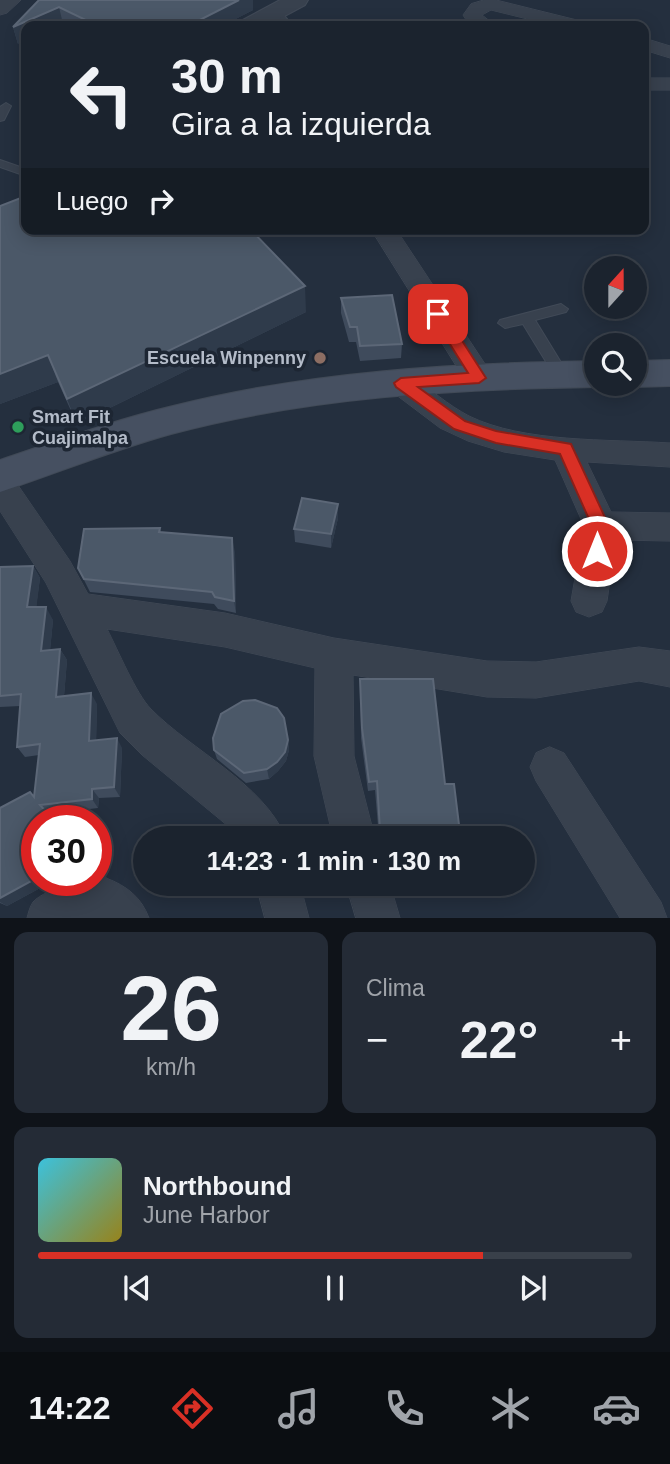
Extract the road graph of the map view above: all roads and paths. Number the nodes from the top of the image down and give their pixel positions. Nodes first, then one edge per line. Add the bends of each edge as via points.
1 (12, 0) edge
2 (297, 0) edge
3 (0, 9) edge
4 (282, 19) edge
5 (476, 21) edge
6 (557, 21) edge
7 (649, 46) edge
8 (670, 52) edge
9 (649, 84) edge
10 (670, 84) edge
11 (6, 106) dead end
12 (0, 118) edge
13 (0, 163) edge
14 (21, 171) edge
15 (387, 235) edge
16 (561, 309) dead end
17 (527, 318) junction
18 (505, 323) dead end
19 (670, 373) edge
20 (561, 374) junction
21 (584, 374) edge
22 (647, 374) edge
23 (479, 378) junction
24 (401, 383) junction
25 (565, 449) junction
26 (670, 454) edge
27 (0, 477) edge
28 (0, 484) edge
29 (601, 526) junction
30 (670, 527) edge
31 (589, 601) dead end
32 (77, 609) junction
33 (334, 655) junction
34 (670, 669) edge
35 (550, 767) dead end
36 (255, 826) edge
37 (350, 826) edge
38 (281, 896) edge
39 (372, 896) edge
40 (49, 918) edge
41 (127, 918) edge
42 (287, 918) edge
43 (378, 918) edge
44 (645, 918) edge

1 - 3 street
2 - 4 street
5 - 6 street via 472,15 478,8 490,5
7 - 8 street
9 - 10 street
11 - 12 lane
13 - 14 lane
15 - 23 street
16 - 17 lane
17 - 18 lane
17 - 20 lane
19 - 22 main road
20 - 21 main road
20 - 23 main road
23 - 24 main road
24 - 25 street via 459,425 496,437
24 - 27 main road via 291,395 195,414
25 - 26 street
25 - 29 street
28 - 32 street
29 - 30 street
29 - 31 street
32 - 33 street via 225,630
32 - 36 street via 134,720
33 - 34 street via 487,679 536,680 639,664
33 - 37 street via 334,756
35 - 44 street
38 - 42 street
39 - 43 street
40 - 41 street via 77,903 106,900

